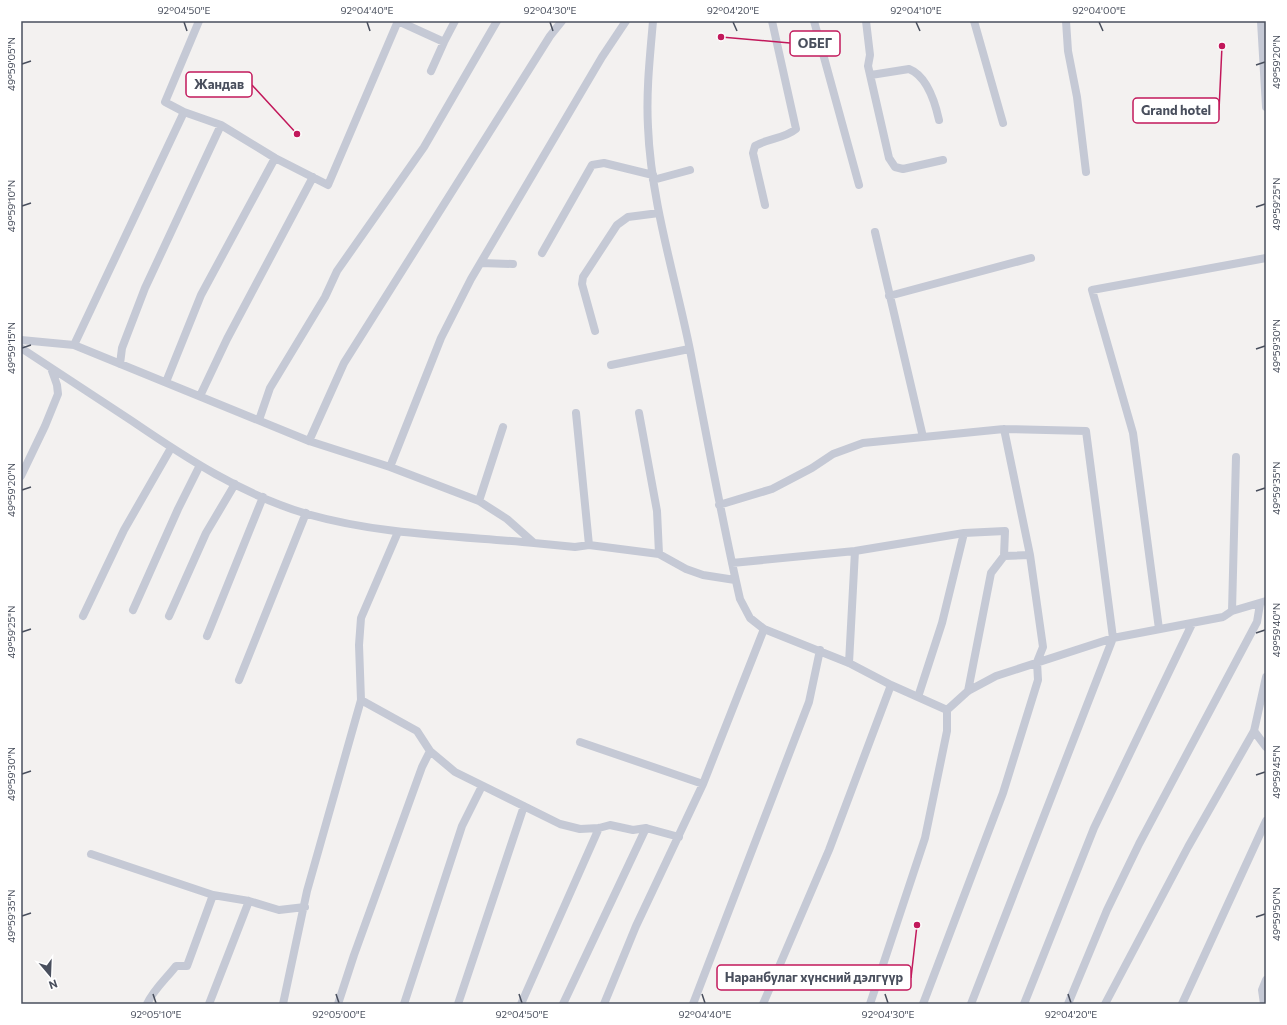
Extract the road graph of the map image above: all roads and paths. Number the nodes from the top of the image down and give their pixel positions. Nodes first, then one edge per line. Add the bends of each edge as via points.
1 (199, 21) edge
2 (398, 21) edge
3 (455, 21) edge
4 (497, 21) edge
5 (562, 21) edge
6 (626, 21) edge
7 (653, 21) edge
8 (772, 21) edge
9 (814, 21) edge
10 (866, 21) edge
11 (974, 21) edge
12 (1066, 21) edge
13 (1261, 21) edge
14 (444, 42) junction
15 (431, 71) dead end
16 (871, 75) junction
17 (1266, 107) edge
18 (184, 112) junction
19 (939, 120) dead end
20 (1003, 123) dead end
21 (221, 125) junction
22 (275, 158) junction
23 (943, 160) dead end
24 (690, 170) dead end
25 (1086, 172) dead end
26 (313, 177) junction
27 (653, 177) junction
28 (859, 185) dead end
29 (765, 205) dead end
30 (659, 213) junction
31 (875, 232) dead end
32 (542, 253) dead end
33 (1031, 258) dead end
34 (1266, 258) edge
35 (481, 264) junction
36 (513, 264) dead end
37 (889, 296) junction
38 (596, 331) dead end
39 (21, 340) edge
40 (74, 345) junction
41 (21, 348) edge
42 (689, 349) junction
43 (120, 364) junction
44 (611, 365) dead end
45 (51, 368) junction
46 (166, 382) junction
47 (200, 396) junction
48 (576, 412) dead end
49 (639, 413) dead end
50 (259, 420) junction
51 (502, 427) dead end
52 (1004, 429) junction
53 (923, 437) junction
54 (309, 441) junction
55 (171, 448) junction
56 (1236, 457) dead end
57 (200, 465) junction
58 (390, 467) junction
59 (21, 476) edge
60 (235, 484) junction
61 (263, 497) junction
62 (479, 501) junction
63 (719, 505) junction
64 (306, 513) junction
65 (398, 532) junction
66 (964, 533) junction
67 (534, 543) junction
68 (589, 545) junction
69 (855, 551) junction
70 (659, 554) junction
71 (1030, 554) junction
72 (1004, 556) junction
73 (732, 563) junction
74 (735, 580) junction
75 (1263, 603) edge
76 (132, 610) dead end
77 (1232, 611) junction
78 (83, 616) dead end
79 (169, 616) dead end
80 (1192, 624) junction
81 (764, 629) junction
82 (1159, 629) junction
83 (207, 636) dead end
84 (1113, 638) junction
85 (820, 650) junction
86 (1037, 662) junction
87 (850, 663) junction
88 (1266, 677) edge
89 (239, 680) dead end
90 (891, 685) junction
91 (968, 691) junction
92 (918, 697) junction
93 (361, 700) junction
94 (947, 710) junction
95 (1254, 731) junction
96 (580, 742) dead end
97 (1266, 747) edge
98 (430, 750) junction
99 (704, 784) junction
100 (482, 786) junction
101 (524, 806) junction
102 (1266, 821) edge
103 (599, 828) junction
104 (646, 828) junction
105 (679, 837) junction
106 (91, 854) dead end
107 (213, 895) junction
108 (249, 901) junction
109 (304, 907) junction
110 (1266, 980) edge
111 (147, 1004) edge
112 (208, 1004) edge
113 (283, 1004) edge
114 (338, 1004) edge
115 (404, 1004) edge
116 (458, 1004) edge
117 (521, 1004) edge
118 (563, 1004) edge
119 (604, 1004) edge
120 (693, 1004) edge
121 (763, 1004) edge
122 (870, 1004) edge
123 (923, 1004) edge
124 (970, 1004) edge
125 (1024, 1004) edge
126 (1068, 1004) edge
127 (1105, 1004) edge
128 (1182, 1004) edge
129 (1264, 1004) edge

1 - 18 street via 165,102
2 - 14 street
2 - 26 street via 328,185
3 - 14 street
4 - 50 street via 424,147 338,271 326,297 270,388
5 - 54 street via 550,36 348,356
6 - 35 street via 602,57
7 - 27 street via 647,92
8 - 29 street via 796,129 790,134 763,141 755,146 753,153
9 - 28 street
10 - 16 street via 870,55 868,66
11 - 20 street
12 - 25 street
13 - 17 street
14 - 15 street
16 - 19 street via 909,69 914,71 926,86
16 - 23 street via 889,158 895,167 903,169
18 - 21 street
18 - 40 street
21 - 22 street
21 - 43 street via 144,288 122,348
22 - 26 street
22 - 46 street via 201,295
24 - 27 street
26 - 47 street via 227,339
27 - 30 street
27 - 32 street via 604,163 592,164
30 - 38 street via 628,216 617,225 583,277 582,284
30 - 42 street
31 - 37 street
33 - 37 street
34 - 82 street via 1092,290 1133,433
35 - 36 street
35 - 58 street via 442,338
37 - 53 street
39 - 40 street
40 - 43 street
41 - 45 street
42 - 44 street
42 - 63 street
43 - 46 street
45 - 55 street
45 - 59 street via 58,394
46 - 47 street
47 - 50 street
48 - 68 street
49 - 70 street via 657,511
50 - 54 street
51 - 62 street
52 - 53 street
52 - 71 street
52 - 84 street via 1086,431
53 - 63 street via 863,444 833,454 772,489
54 - 58 street
55 - 57 street
55 - 78 street via 124,530
56 - 77 street
57 - 60 street
57 - 76 street
58 - 62 street
60 - 61 street
60 - 79 street via 206,533
61 - 64 street
61 - 83 street
62 - 67 street via 508,519
63 - 73 street
64 - 65 street via 346,524
64 - 89 street
65 - 67 street
65 - 93 street via 361,618
66 - 69 street
66 - 72 street via 1006,531
66 - 92 street via 942,623
67 - 68 street via 575,547
68 - 70 street
69 - 73 street
69 - 87 street
70 - 74 street via 703,575
71 - 72 street
71 - 86 street via 1043,647
72 - 91 street via 991,573
73 - 74 street
74 - 81 street via 745,610 750,618
75 - 77 street
75 - 126 street via 1257,622 1113,896
77 - 80 street via 1223,617
80 - 82 street
80 - 125 street via 1094,828
81 - 85 street
81 - 99 street
82 - 84 street
84 - 86 street
84 - 124 street
85 - 87 street
85 - 120 street via 809,702
86 - 91 street via 996,676
86 - 123 street via 1038,680 1003,793
87 - 90 street
88 - 95 street
90 - 92 street
90 - 121 street via 829,850
91 - 94 street
92 - 94 street
93 - 98 street via 417,731
93 - 109 street
94 - 122 street via 947,731 925,838
95 - 97 street
95 - 127 street via 1188,847
96 - 99 street
98 - 100 street via 455,772
98 - 114 street
99 - 105 street
100 - 101 street
100 - 115 street via 462,826
101 - 103 street via 560,824
101 - 116 street
102 - 128 street
103 - 104 street via 610,825 633,830
103 - 117 street
104 - 105 street
104 - 118 street
105 - 119 street via 636,926
106 - 107 street
107 - 108 street
107 - 111 street via 187,966 176,966 163,984 153,990
108 - 109 street via 279,910
108 - 112 street
109 - 113 street
110 - 129 street via 1262,990

